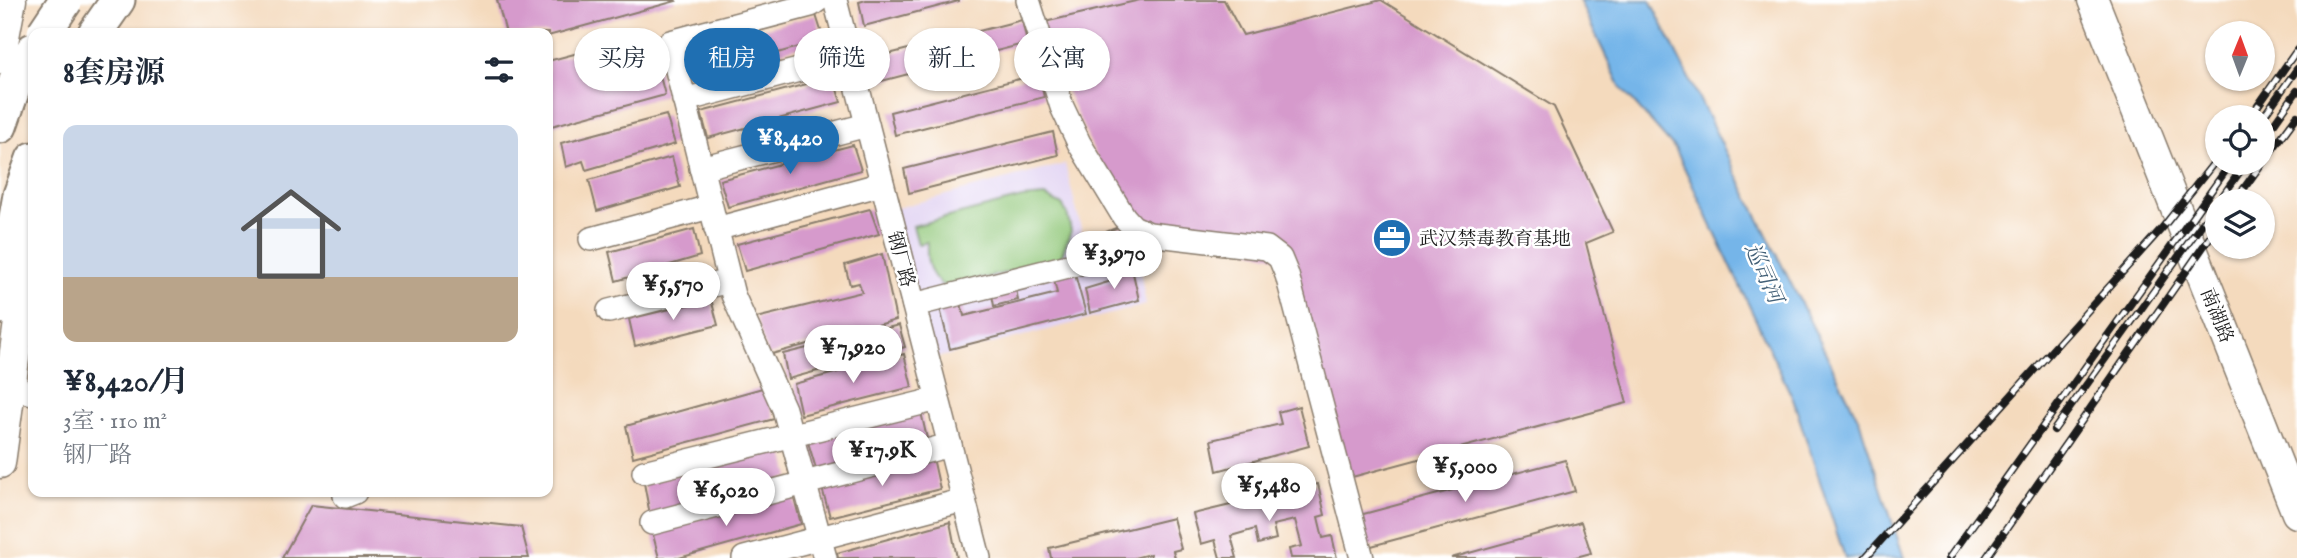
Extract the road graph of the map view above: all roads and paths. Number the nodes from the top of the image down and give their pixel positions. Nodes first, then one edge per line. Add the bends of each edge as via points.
1 (11, 0) edge
2 (63, 0) edge
3 (118, 0) edge
4 (818, 0) edge
5 (835, 0) edge
6 (1028, 0) edge
7 (2092, 0) edge
8 (2106, 0) edge
9 (47, 28) edge
10 (58, 28) edge
11 (98, 28) edge
12 (842, 28) edge
13 (0, 58) edge
14 (28, 58) edge
15 (794, 71) edge
16 (858, 91) edge
17 (684, 100) junction
18 (0, 125) edge
19 (867, 125) junction
20 (701, 168) junction
21 (28, 173) edge
22 (882, 184) junction
23 (713, 218) junction
24 (591, 240) dead end
25 (1080, 263) dead end
26 (729, 281) junction
27 (28, 304) edge
28 (914, 305) junction
29 (0, 307) edge
30 (609, 311) dead end
31 (23, 391) edge
32 (938, 399) junction
33 (792, 436) junction
34 (950, 445) junction
35 (0, 463) edge
36 (644, 472) dead end
37 (804, 482) junction
38 (2296, 498) edge
39 (964, 500) junction
40 (652, 523) dead end
41 (822, 548) edge
42 (744, 558) edge
43 (979, 558) edge
44 (1362, 558) edge

1 - 13 main road
2 - 9 highway, bridge
2 - 10 main road
3 - 11 highway
4 - 17 street via 670,42
5 - 12 street, 钢厂路
6 - 44 street via 1062,107 1083,150 1133,227 1149,234 1267,248 1280,258
7 - 38 main road, 南湖路
8 - 38 main road, 南湖路
14 - 18 highway
15 - 17 street
16 - 19 street, 钢厂路
17 - 20 street
19 - 20 street
19 - 22 street, 钢厂路
20 - 23 street
21 - 29 highway
22 - 23 street
22 - 28 street, 钢厂路
23 - 24 street
23 - 26 street
25 - 28 street
26 - 30 street
26 - 33 street
27 - 31 main road
28 - 32 street, 钢厂路
31 - 35 main road
32 - 33 street
32 - 34 street, 钢厂路
33 - 36 street
33 - 37 street
34 - 37 street
34 - 39 street, 钢厂路
37 - 40 street
37 - 41 street
39 - 41 street
39 - 43 street, 钢厂路
41 - 42 street

